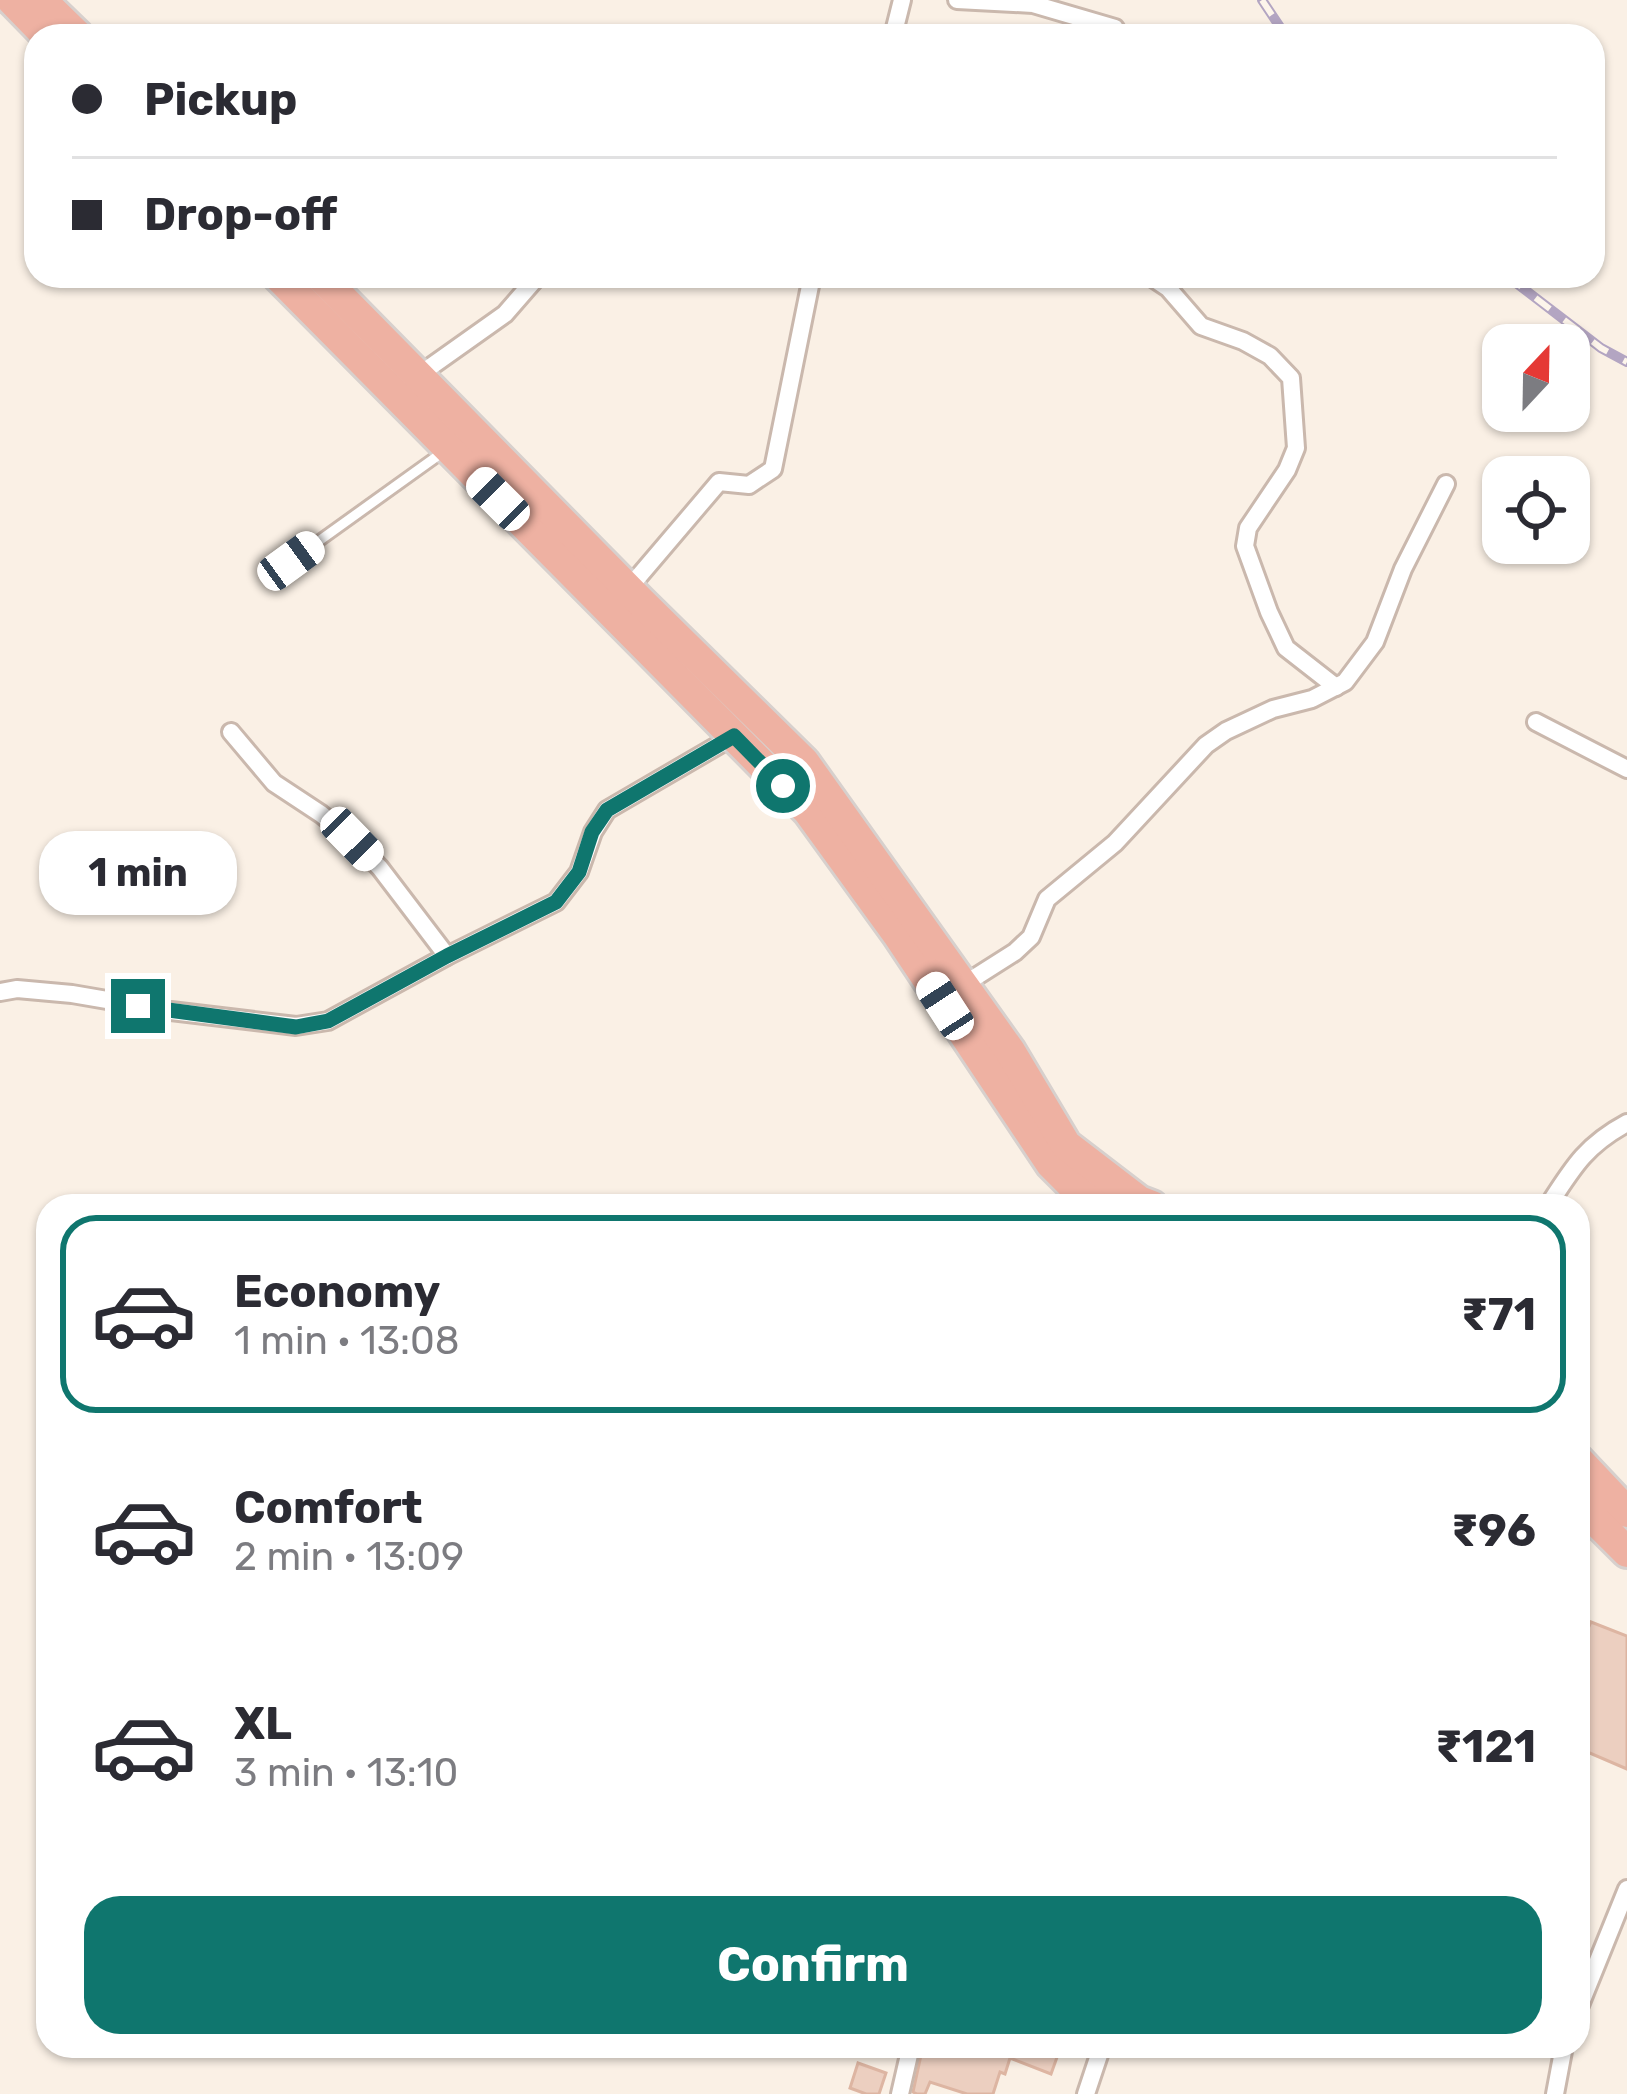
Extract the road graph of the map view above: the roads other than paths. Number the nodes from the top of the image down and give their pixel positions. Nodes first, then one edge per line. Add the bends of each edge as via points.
1 (12, 0) edge
2 (41, 0) edge
3 (957, 0) edge
4 (35, 24) edge
5 (66, 24) edge
6 (1101, 24) edge
7 (290, 288) edge
8 (332, 288) edge
9 (528, 288) edge
10 (810, 288) edge
11 (1168, 288) edge
12 (419, 375) junction
13 (448, 449) junction
14 (1446, 484) dead end
15 (291, 561) dead end
16 (628, 589) junction
17 (1336, 687) junction
18 (1536, 722) dead end
19 (230, 732) dead end
20 (734, 736) junction
21 (1627, 769) edge
22 (447, 956) junction
23 (963, 985) junction
24 (0, 992) edge
25 (1627, 1123) edge
26 (1078, 1194) edge
27 (1130, 1194) edge
28 (1556, 1194) edge
29 (1590, 1473) edge
30 (1627, 1512) edge
31 (1590, 1515) edge
32 (1627, 1552) edge
33 (1627, 1889) edge
34 (1590, 1980) edge
35 (908, 2058) edge
36 (1098, 2058) edge
37 (1562, 2058) edge
38 (900, 2094) edge
39 (1086, 2094) edge
40 (1555, 2094) edge

1 - 4 highway
2 - 5 highway
3 - 6 street via 1033,4
7 - 13 highway
8 - 12 highway
9 - 12 street via 505,314
10 - 16 street via 773,469 749,485 719,482
11 - 17 street via 1201,326 1270,356 1291,378 1295,448 1245,546 1286,648
12 - 16 highway
13 - 15 lane
13 - 20 highway
14 - 17 street via 1375,642
16 - 23 highway via 804,762
17 - 23 street via 1206,745 1115,843 1046,899 1016,952
18 - 21 street
19 - 22 street via 274,783 366,854
20 - 22 street via 607,810 556,902
20 - 26 highway via 808,811
22 - 24 street via 328,1021 296,1027 72,994
23 - 27 highway via 1066,1145
25 - 28 street via 1578,1159
29 - 30 highway
31 - 32 highway
33 - 34 street
35 - 38 street
36 - 39 street
37 - 40 street

